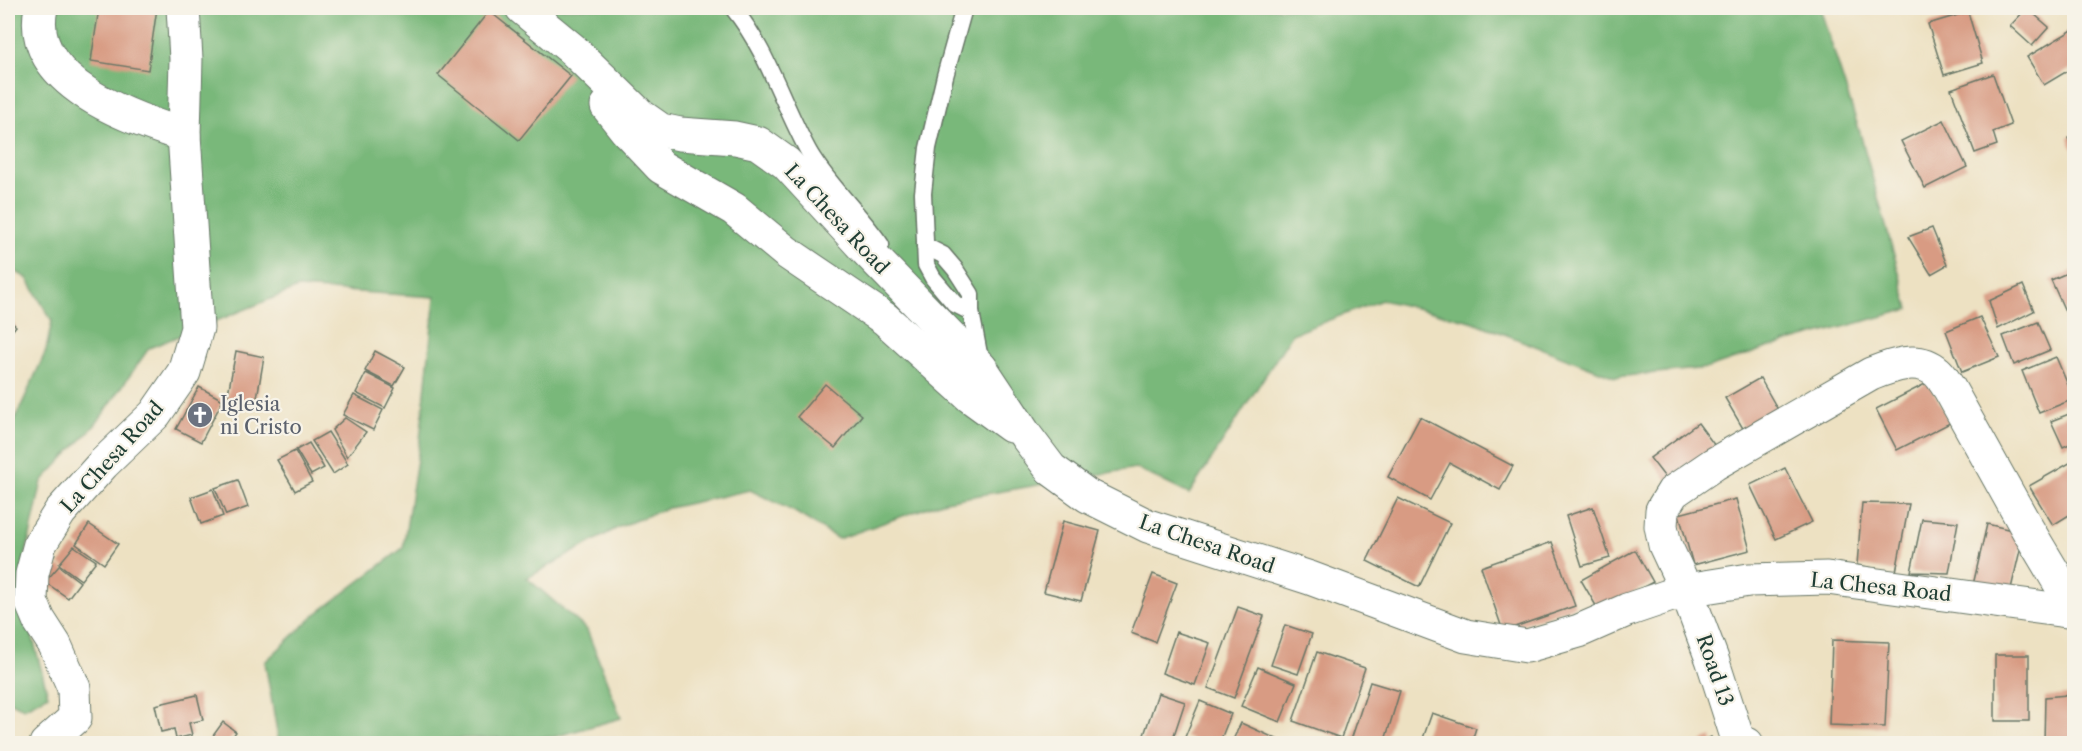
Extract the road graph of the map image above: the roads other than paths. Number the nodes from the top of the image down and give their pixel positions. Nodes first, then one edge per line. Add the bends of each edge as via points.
1 (41, 8) edge
2 (183, 8) edge
3 (522, 8) edge
4 (733, 8) edge
5 (964, 8) edge
6 (573, 50) junction
7 (184, 135) junction
8 (925, 246) junction
9 (971, 312) junction
10 (939, 327) junction
11 (981, 368) junction
12 (1026, 436) junction
13 (1686, 590) junction
14 (2074, 609) edge
15 (1741, 743) edge
16 (46, 744) edge

1 - 7 street via 38,23 44,48 66,77 106,105
2 - 7 street, La Chesa Road
3 - 6 street, La Chesa Road
4 - 10 lane via 771,69 810,153
5 - 8 lane via 928,148 923,193
6 - 10 street, La Chesa Road via 641,116 661,130 758,143 786,163
6 - 12 street via 611,113 661,167 734,209 786,252 885,319 971,397
7 - 16 street, La Chesa Road via 197,328 184,372 155,414 60,512 40,544 32,574 31,601 74,688 75,718
8 - 9 lane via 926,266 933,278 956,304
8 - 9 lane via 943,255 955,268 971,294
9 - 11 lane
10 - 11 street, La Chesa Road
11 - 12 street, La Chesa Road
12 - 13 street, La Chesa Road via 1051,469 1088,496 1148,526 1310,578 1466,636 1527,646 1579,631
13 - 14 street, La Chesa Road via 1749,580 1827,578
13 - 14 street, Road 13 via 1665,545 1661,526 1662,510 1673,492 1714,464 1871,374 1912,363 1937,372 1949,388
13 - 15 street, Road 13

